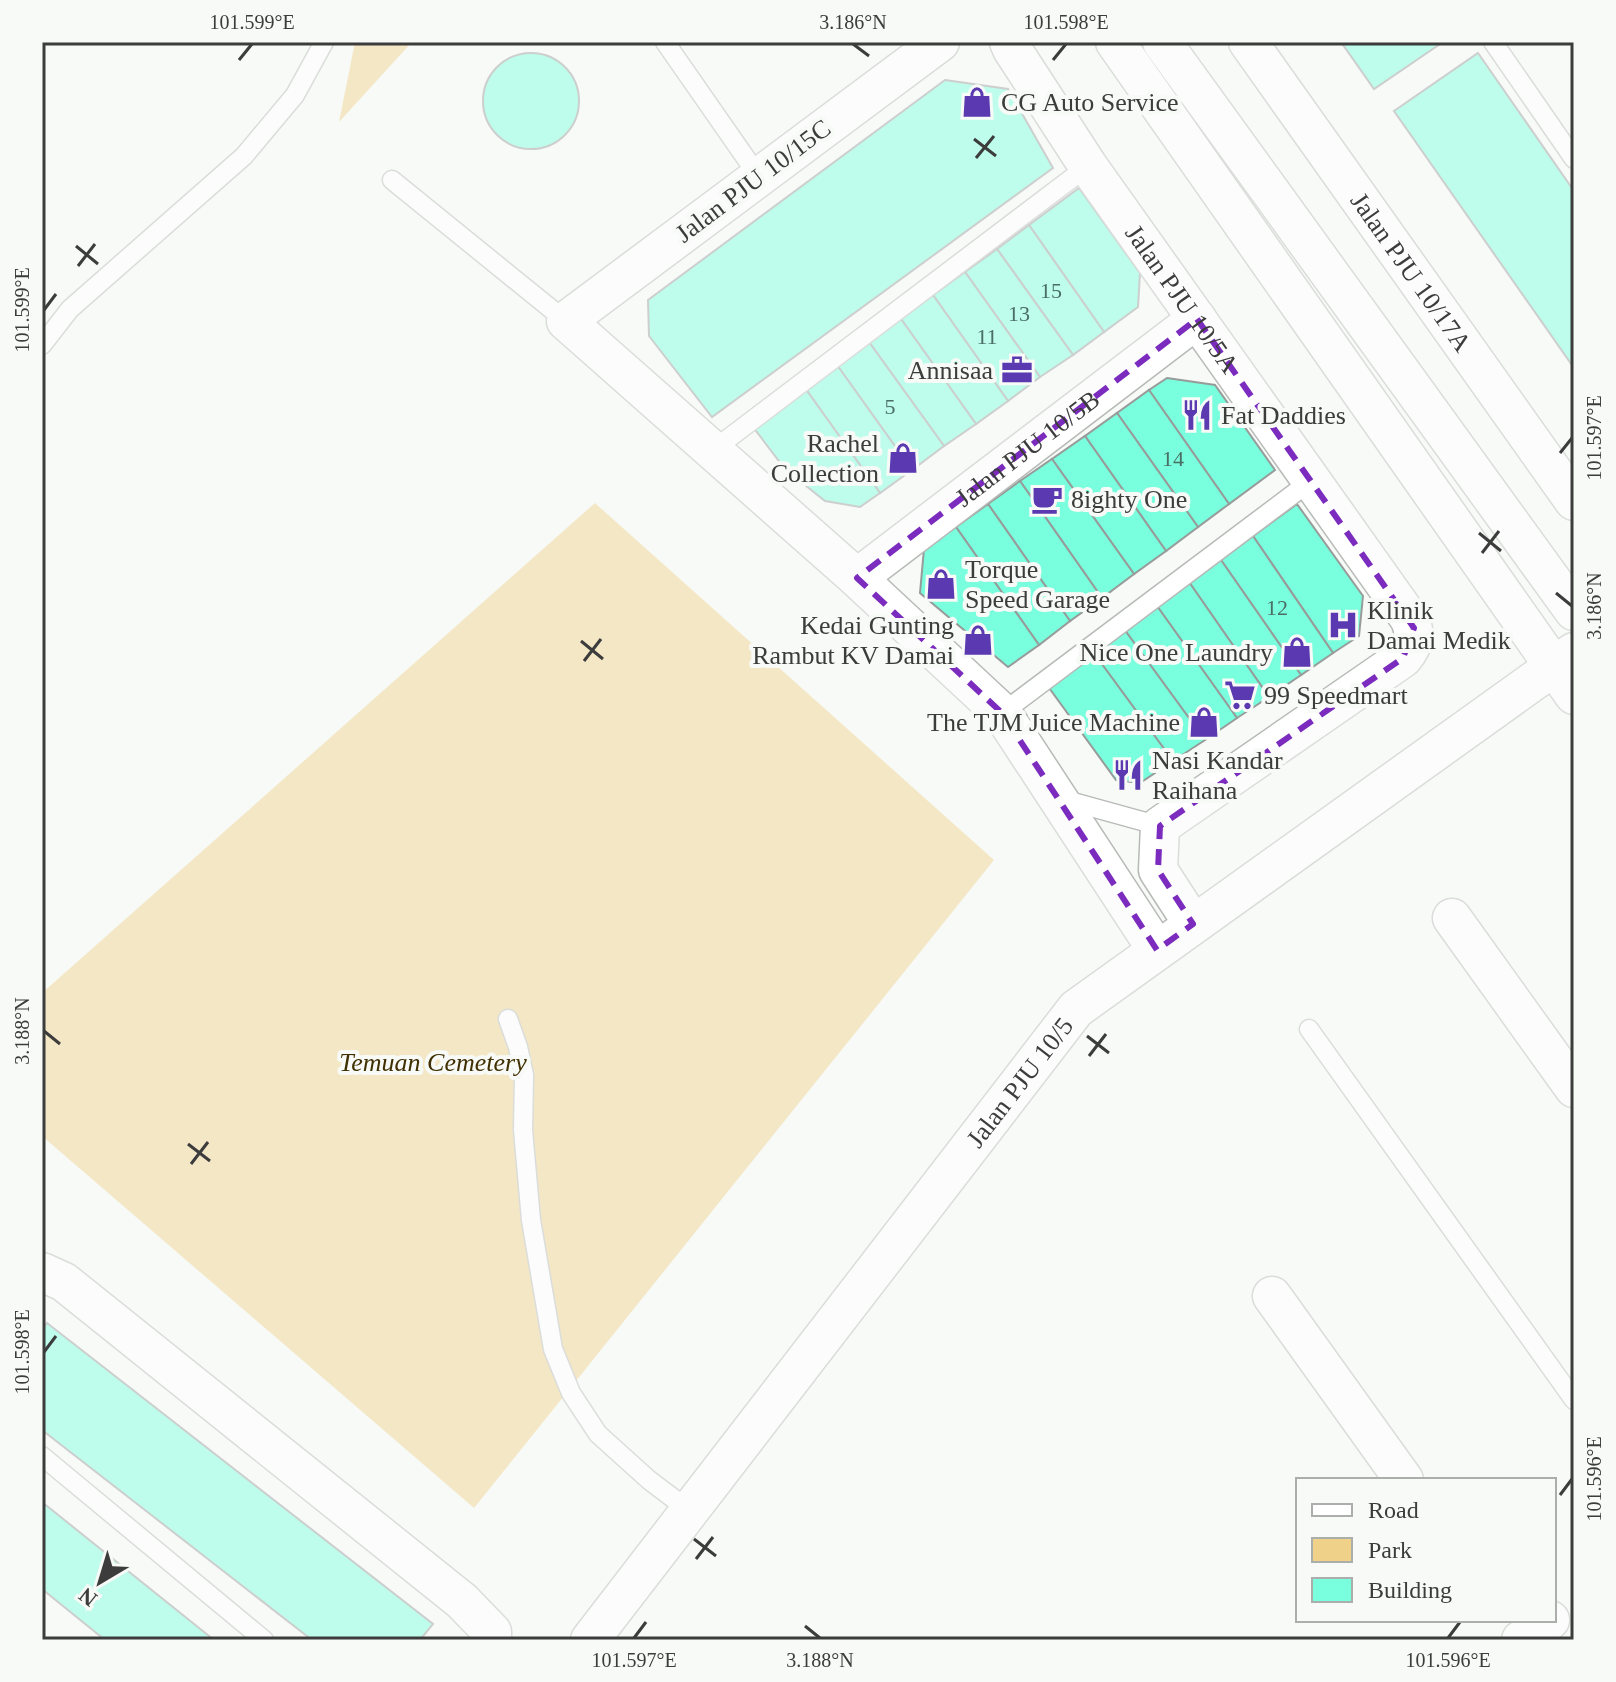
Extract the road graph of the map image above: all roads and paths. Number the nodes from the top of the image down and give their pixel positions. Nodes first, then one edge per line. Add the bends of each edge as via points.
1 (324, 42) edge
2 (665, 42) edge
3 (940, 42) edge
4 (1009, 42) edge
5 (1115, 42) edge
6 (1162, 42) edge
7 (1248, 42) edge
8 (1493, 42) edge
9 (1574, 159) edge
10 (1088, 166) junction
11 (759, 177) junction
12 (392, 180) dead end
13 (1197, 319) junction
14 (566, 321) junction
15 (42, 345) edge
16 (713, 450) junction
17 (1312, 480) junction
18 (1574, 501) edge
19 (857, 578) junction
20 (1574, 611) edge
21 (1567, 671) edge
22 (1002, 713) junction
23 (1058, 798) junction
24 (1160, 826) junction
25 (1452, 918) dead end
26 (1193, 924) junction
27 (1157, 950) junction
28 (508, 1019) dead end
29 (1309, 1029) dead end
30 (1574, 1088) edge
31 (42, 1272) edge
32 (1272, 1296) dead end
33 (1574, 1400) edge
34 (42, 1456) edge
35 (1403, 1478) edge
36 (690, 1511) junction
37 (1574, 1603) edge
38 (1556, 1615) edge
39 (1506, 1622) edge
40 (1546, 1622) edge
41 (264, 1640) edge
42 (492, 1640) edge
43 (590, 1640) edge
44 (1519, 1640) edge

1 - 15 lane via 295,95 244,156 70,309
2 - 11 lane
3 - 11 street, Jalan PJU 10/15C
4 - 10 street, Jalan PJU 10/5A
5 - 21 street
6 - 20 street
7 - 18 street, Jalan PJU 10/17A
8 - 9 lane
10 - 13 street, Jalan PJU 10/5A
10 - 16 lane
11 - 14 street, Jalan PJU 10/15C
12 - 14 lane
13 - 17 street, Jalan PJU 10/5A
13 - 19 street, Jalan PJU 10/5B
14 - 16 street
16 - 19 street
17 - 22 lane
17 - 24 street, Jalan PJU 10/5A via 1409,618 1414,628 1410,650
19 - 22 street
21 - 26 street, Jalan PJU 10/5
22 - 23 street
23 - 24 lane
23 - 27 street
24 - 26 street via 1158,870
25 - 30 street
26 - 27 street, Jalan PJU 10/5
27 - 36 street, Jalan PJU 10/5 via 1076,1009
28 - 36 lane via 524,1075 531,1220 553,1349 571,1393 598,1434
29 - 33 lane
31 - 42 street via 64,1282 462,1601 492,1632
32 - 35 street
34 - 41 lane
36 - 43 street, Jalan PJU 10/5
37 - 38 street
39 - 44 street
40 - 44 street

